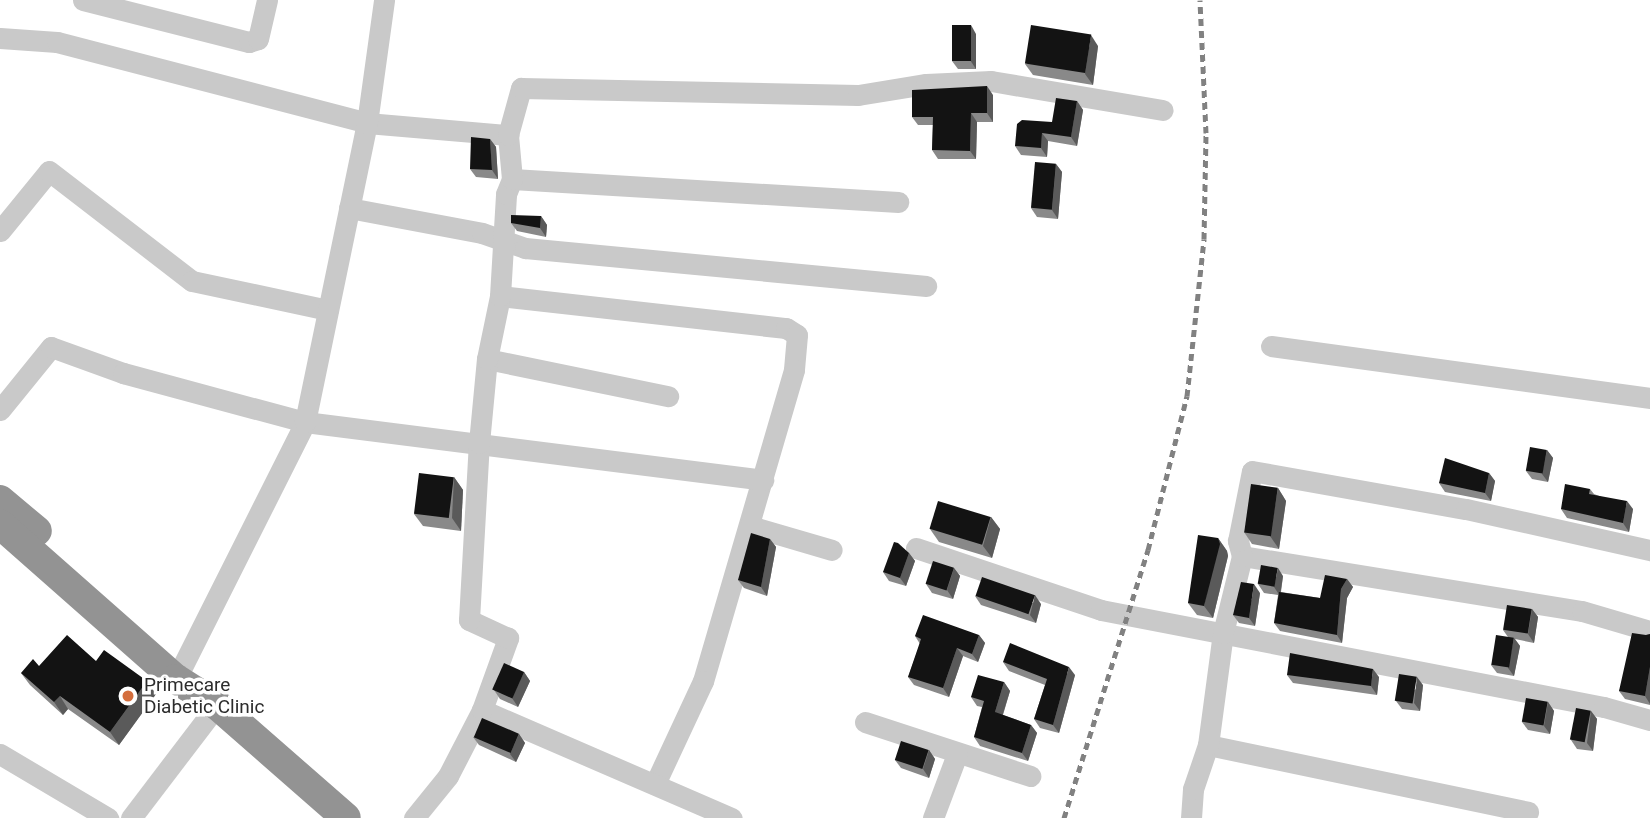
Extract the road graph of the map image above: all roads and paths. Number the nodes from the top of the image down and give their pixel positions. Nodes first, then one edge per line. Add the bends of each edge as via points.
1 (83, 0) edge
2 (267, 0) edge
3 (383, 0) edge
4 (0, 38) edge
5 (1163, 110) dead end
6 (367, 123) junction
7 (508, 135) junction
8 (512, 179) junction
9 (898, 202) dead end
10 (349, 208) junction
11 (0, 231) edge
12 (500, 240) junction
13 (926, 286) dead end
14 (500, 296) junction
15 (328, 310) junction
16 (1271, 346) dead end
17 (487, 359) junction
18 (668, 396) dead end
19 (1650, 398) edge
20 (0, 410) edge
21 (305, 422) junction
22 (479, 443) junction
23 (763, 480) junction
24 (0, 500) edge
25 (0, 524) edge
26 (750, 526) junction
27 (916, 548) dead end
28 (832, 550) dead end
29 (1650, 550) edge
30 (1242, 556) junction
31 (1650, 631) edge
32 (1223, 633) junction
33 (181, 669) junction
34 (217, 705) junction
35 (482, 710) junction
36 (1650, 720) edge
37 (865, 722) dead end
38 (1208, 745) junction
39 (0, 754) edge
40 (957, 754) junction
41 (1030, 776) dead end
42 (655, 783) junction
43 (1528, 812) dead end
44 (1200, 816) edge
45 (108, 818) edge
46 (131, 818) edge
47 (346, 818) edge
48 (414, 818) edge
49 (732, 818) edge
50 (933, 818) edge

1 - 2 street via 249,42 258,39
3 - 6 street
4 - 6 street via 57,42
5 - 7 street via 991,81 926,84 858,95 521,88
6 - 7 street
6 - 10 street
7 - 8 street
8 - 9 street
8 - 12 street
10 - 12 street
10 - 15 street
11 - 15 street via 48,171 192,281
12 - 13 street via 525,248
12 - 14 street
14 - 17 street
14 - 23 street via 786,328 797,335 794,370
15 - 21 street
16 - 19 street
17 - 18 street
17 - 22 street
20 - 21 street via 51,347 123,373
21 - 22 street
21 - 33 street
22 - 23 street
22 - 35 street via 469,620 508,638
23 - 26 street
24 - 33 highway
25 - 33 highway
26 - 28 street
26 - 42 street via 703,681
27 - 32 street via 1101,610
29 - 30 street via 1466,509 1252,471 1238,541
30 - 31 street via 1582,611
30 - 32 street
32 - 36 street via 1604,707
32 - 38 street
33 - 34 highway
34 - 46 street
34 - 47 highway
35 - 42 street
35 - 48 street via 448,776
37 - 40 street
38 - 43 street
38 - 44 street via 1193,789
39 - 45 street
40 - 41 street
40 - 50 street
42 - 49 street

